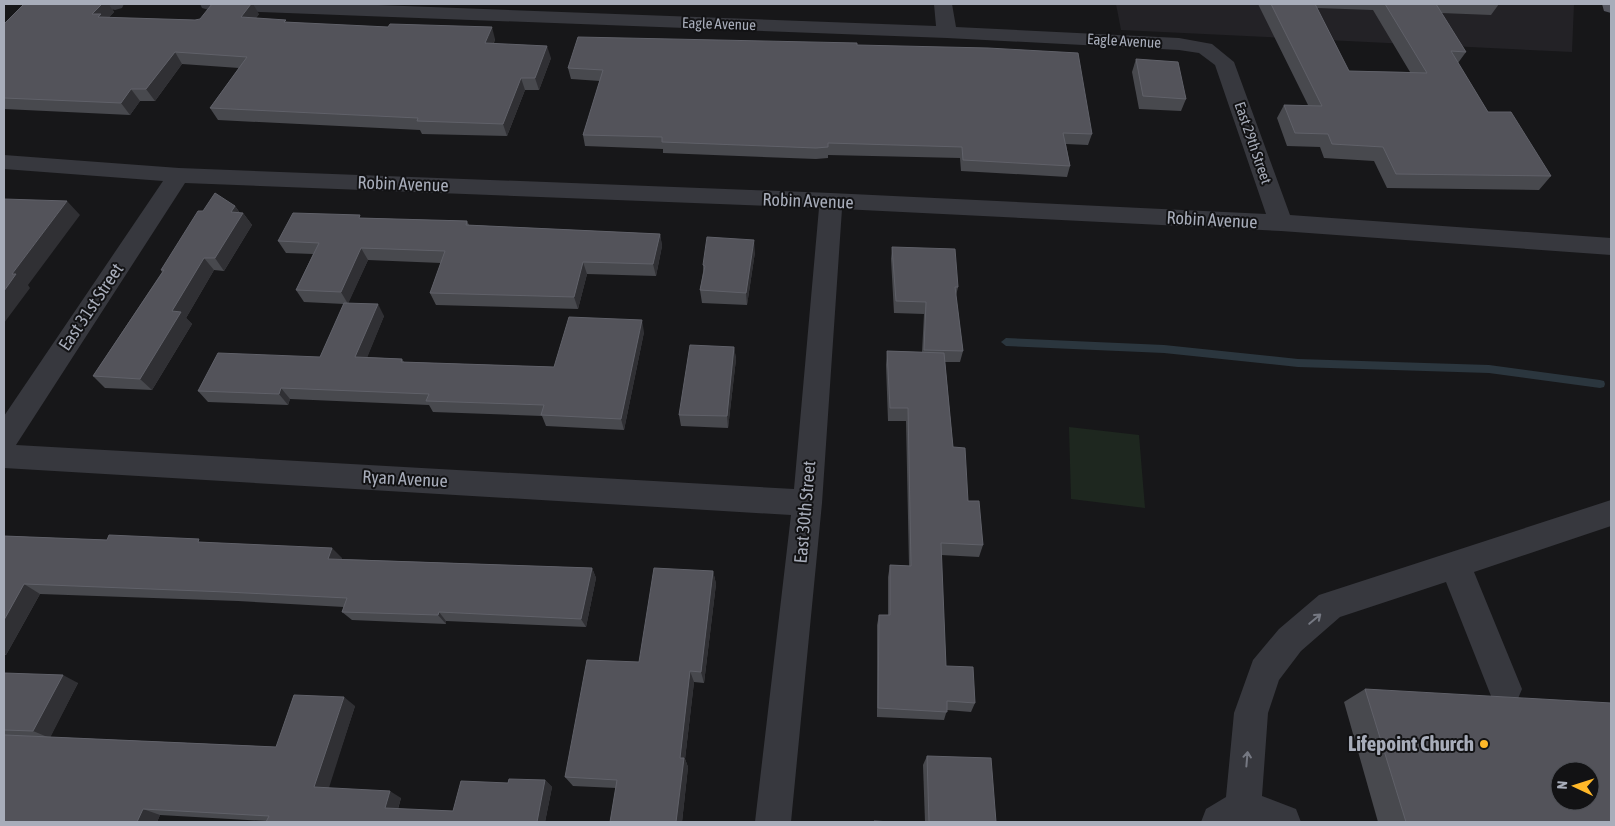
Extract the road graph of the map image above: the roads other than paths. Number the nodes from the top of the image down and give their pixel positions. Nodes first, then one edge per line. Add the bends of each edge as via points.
1 (209, 4) edge
2 (744, 4) edge
3 (943, 4) edge
4 (336, 6) edge
5 (740, 25) junction
6 (947, 32) junction
7 (1224, 62) joint
8 (4, 162) edge
9 (179, 175) junction
10 (832, 201) junction
11 (1281, 223) junction
12 (1611, 247) edge
13 (4, 438) edge
14 (4, 456) edge
15 (807, 503) junction
16 (1611, 513) edge
17 (1455, 564) junction
18 (1505, 689) dead end
19 (1231, 815) edge
20 (773, 822) edge
21 (1284, 822) edge

1 - 4 street, Eagle Avenue
2 - 5 street
3 - 6 street
4 - 5 street, Eagle Avenue
5 - 6 street, Eagle Avenue
6 - 7 street, Eagle Avenue via 1179,44 1205,48
7 - 11 street, East 29th Street
8 - 9 street, Robin Avenue
9 - 10 street, Robin Avenue
9 - 13 street, East 31st Street
10 - 11 street, Robin Avenue
10 - 15 street, East 30th Street
11 - 12 street, Robin Avenue
14 - 15 street, Ryan Avenue
15 - 20 street, East 30th Street
16 - 17 street
17 - 18 street
19 -> 17 street via 1251,713 1265,671 1290,640 1330,606
19 - 21 street

